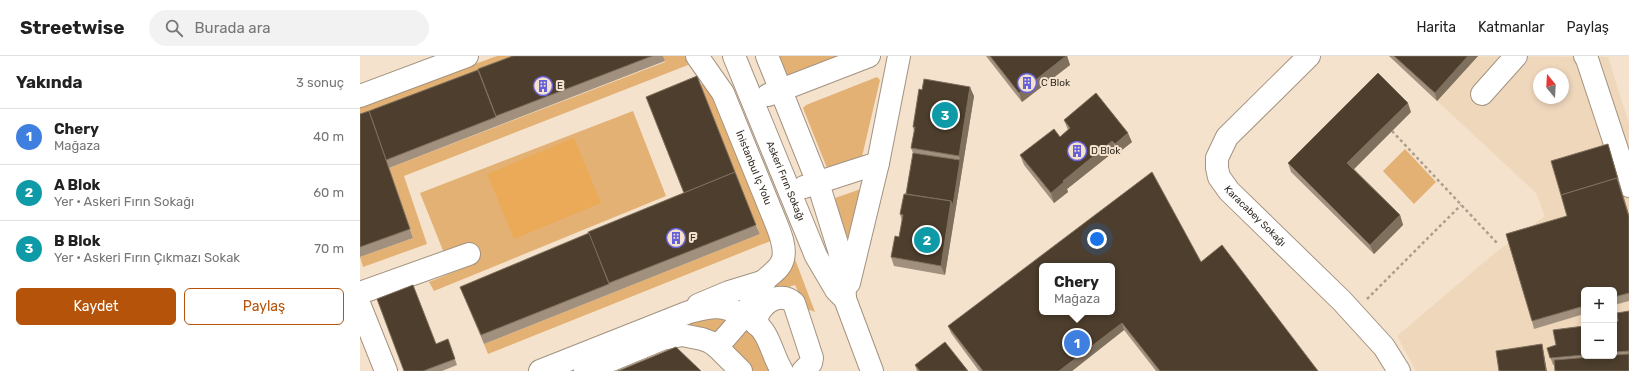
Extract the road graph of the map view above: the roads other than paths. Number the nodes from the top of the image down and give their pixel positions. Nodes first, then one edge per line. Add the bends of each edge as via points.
1 (467, 56) edge
2 (697, 56) edge
3 (715, 56) edge
4 (734, 56) edge
5 (767, 56) edge
6 (869, 56) edge
7 (899, 56) edge
8 (1310, 56) edge
9 (1516, 56) edge
10 (1585, 56) edge
11 (780, 90) junction
12 (1482, 94) dead end
13 (360, 96) edge
14 (753, 101) junction
15 (878, 163) junction
16 (818, 183) junction
17 (1629, 186) edge
18 (789, 192) junction
19 (469, 254) dead end
20 (765, 281) junction
21 (360, 293) edge
22 (845, 299) junction
23 (360, 306) edge
24 (689, 312) junction
25 (750, 320) junction
26 (717, 347) junction
27 (863, 347) junction
28 (386, 371) edge
29 (540, 371) edge
30 (585, 371) edge
31 (741, 371) edge
32 (782, 371) edge
33 (803, 371) edge
34 (857, 371) edge
35 (861, 371) edge
36 (872, 371) edge
37 (1399, 371) edge

1 - 13 street
2 - 20 street, İnistanbul İç Yolu via 723,93 779,230 784,253 777,270
3 - 14 street via 720,66
4 - 14 street, Askeri Fırın Sokağı
5 - 11 street, Askeri Fırın Sokağı
6 - 11 street
7 - 15 street
8 - 37 street, Karacabey Sokağı via 1227,137 1217,158 1219,177 1229,191 1353,313 1384,347
9 - 12 street
10 - 17 street
11 - 14 street
11 - 16 street, Askeri Fırın Sokağı
14 - 18 street, Askeri Fırın Sokağı
15 - 16 street
15 - 22 street
16 - 18 street
16 - 22 street, Askeri Fırın Sokağı via 842,262
18 - 22 street, Askeri Fırın Sokağı via 816,256 836,290
19 - 21 street
20 - 24 street, İnistanbul İç Yolu via 704,302
20 - 25 street, İnistanbul İç Yolu via 756,293
22 - 27 street, Askeri Fırın Sokağı
23 - 28 street
24 - 25 street, İnistanbul İç Yolu via 718,307
24 - 29 street, İnistanbul İç Yolu
25 - 26 street, İnistanbul İç Yolu
25 - 32 street via 765,333
25 - 33 street via 771,300 784,297 794,303 812,358 811,363
26 - 30 street via 690,336 672,336
26 - 31 street
27 - 34 street
27 - 35 street
27 - 36 street, Askeri Fırın Sokağı

